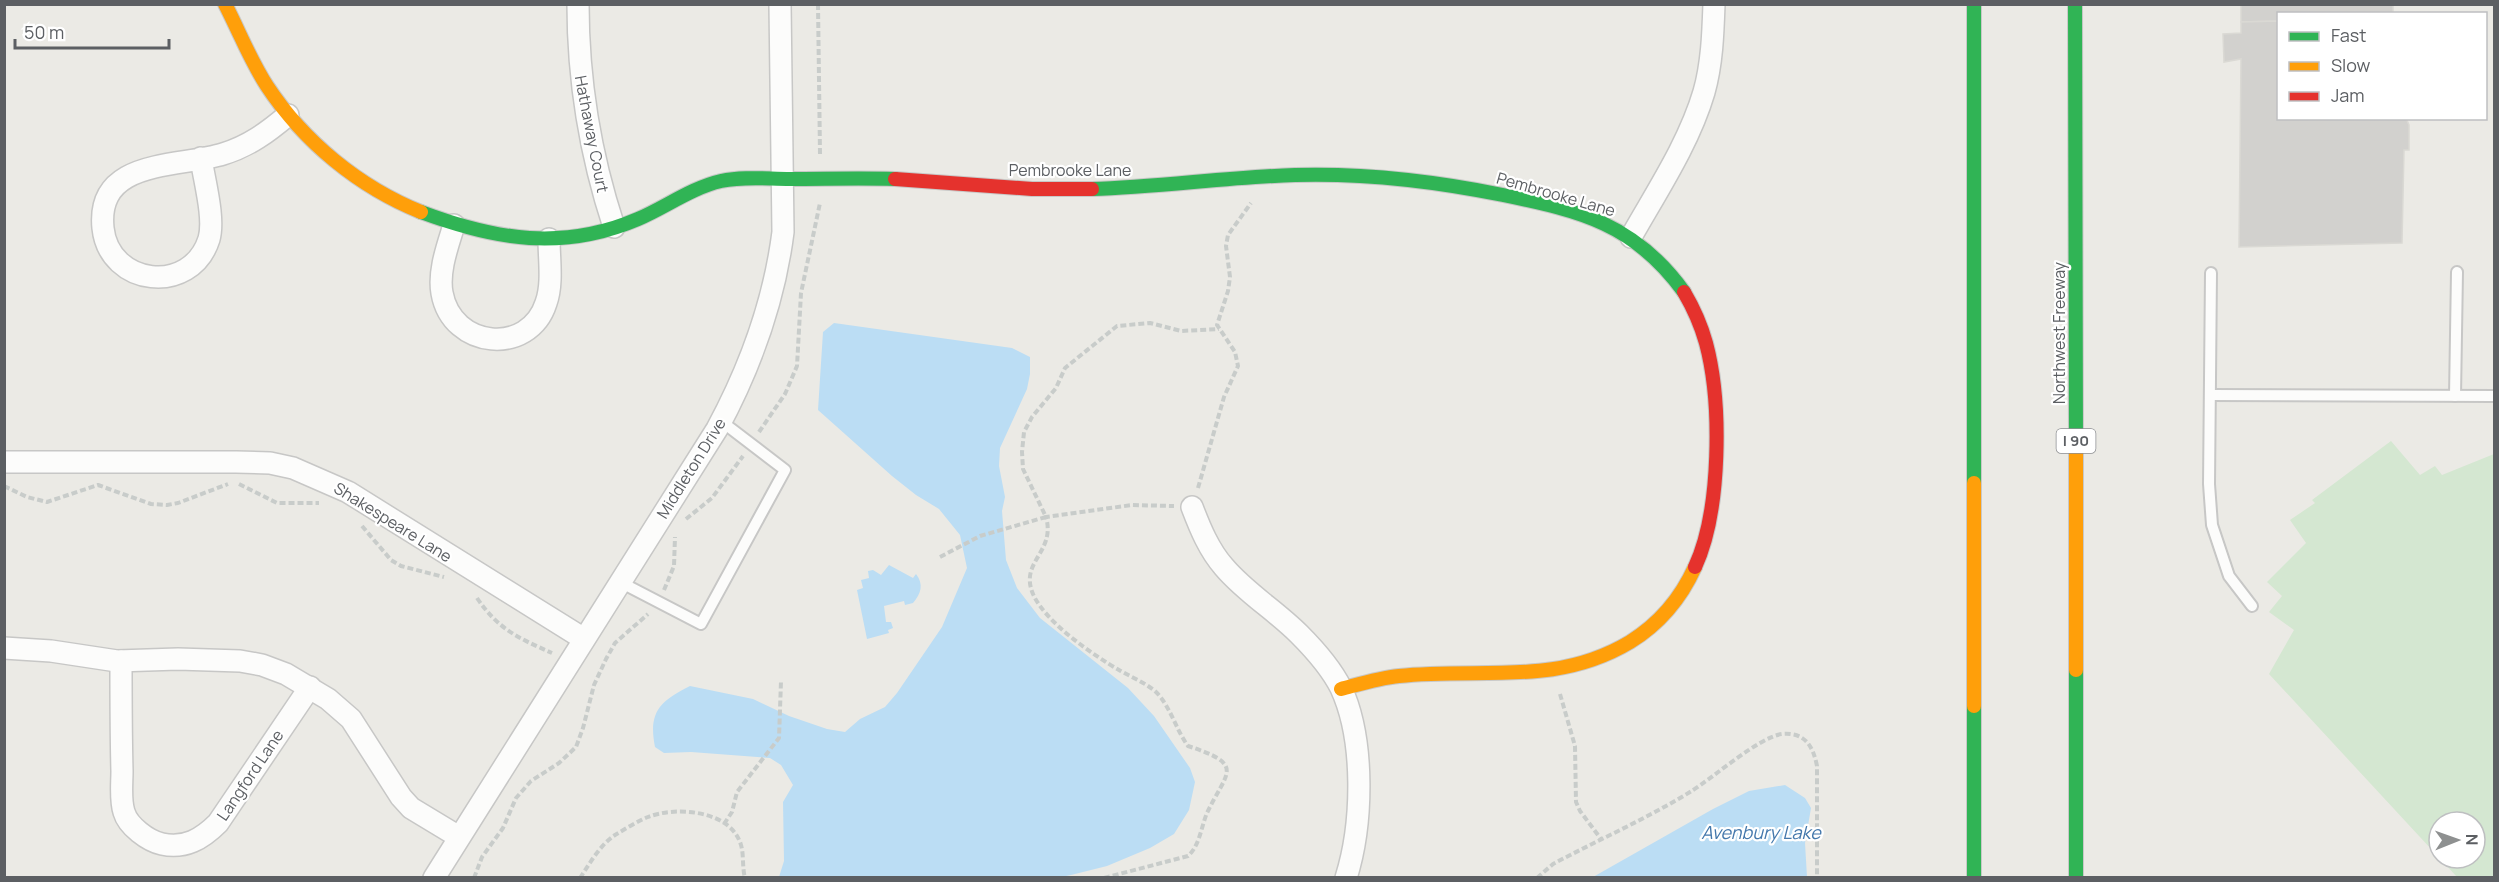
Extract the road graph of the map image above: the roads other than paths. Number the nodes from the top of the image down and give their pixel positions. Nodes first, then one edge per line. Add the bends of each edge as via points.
1 (225, 4) edge
2 (578, 4) edge
3 (780, 4) edge
4 (1714, 4) edge
5 (1974, 4) edge
6 (2076, 4) edge
7 (288, 115) junction
8 (201, 158) junction
9 (784, 179) junction
10 (454, 225) junction
11 (614, 227) junction
12 (1631, 237) junction
13 (549, 239) junction
14 (2457, 272) dead end
15 (2211, 273) dead end
16 (2210, 395) junction
17 (2455, 396) junction
18 (2494, 396) edge
19 (721, 421) junction
20 (4, 462) edge
21 (1192, 507) road end
22 (620, 582) junction
23 (2252, 606) dead end
24 (584, 639) junction
25 (4, 648) edge
26 (121, 661) junction
27 (310, 687) junction
28 (1341, 689) junction
29 (459, 837) junction
30 (434, 878) edge
31 (1346, 878) edge
32 (1974, 878) edge
33 (2076, 878) edge

1 - 7 main road via 267,86
2 - 11 street, Hathaway Court via 585,109
3 - 9 street, Middleton Drive
4 - 12 street via 1704,92 1675,158
5 - 32 main road
6 - 33 main road, Northwest Freeway / I 90
7 - 8 street via 254,142
7 - 10 main road via 317,145 387,198
8 - 8 street via 141,170 127,176 115,188 102,214 103,230 107,248 125,267 137,274 166,278 194,263 204,250 210,229
9 - 11 main road, Pembrooke Lane via 720,181
9 - 12 main road, Pembrooke Lane via 902,179 1069,190 1264,176 1371,176 1476,189 1581,215
9 - 19 street, Middleton Drive via 783,232 771,300 748,367
10 - 13 main road
10 - 13 street via 443,270 442,293 458,324 468,334 485,338 518,335 540,316 547,302
11 - 13 main road, Pembrooke Lane
12 - 28 main road, Pembrooke Lane via 1673,275 1693,306 1708,342 1715,422 1713,510 1706,543 1692,575 1652,627 1598,661 1517,675 1412,674
14 - 17 lane
15 - 16 lane
16 - 17 lane
16 - 23 lane via 2212,525 2229,576
17 - 18 lane
19 - 22 street, Middleton Drive
19 - 22 lane via 785,470 701,624
20 - 24 street, Shakespeare Lane via 236,462 293,468 348,492
21 - 28 street via 1223,566 1310,645
22 - 24 street, Middleton Drive
24 - 29 street, Middleton Drive
25 - 26 street
26 - 27 street via 240,661 262,665
26 - 27 street, Langford Lane via 124,813 143,834 158,843 175,846 196,841 218,823
27 - 29 street via 351,719 411,808
28 - 31 street via 1354,734 1358,799 1355,840
29 - 30 street, Middleton Drive

